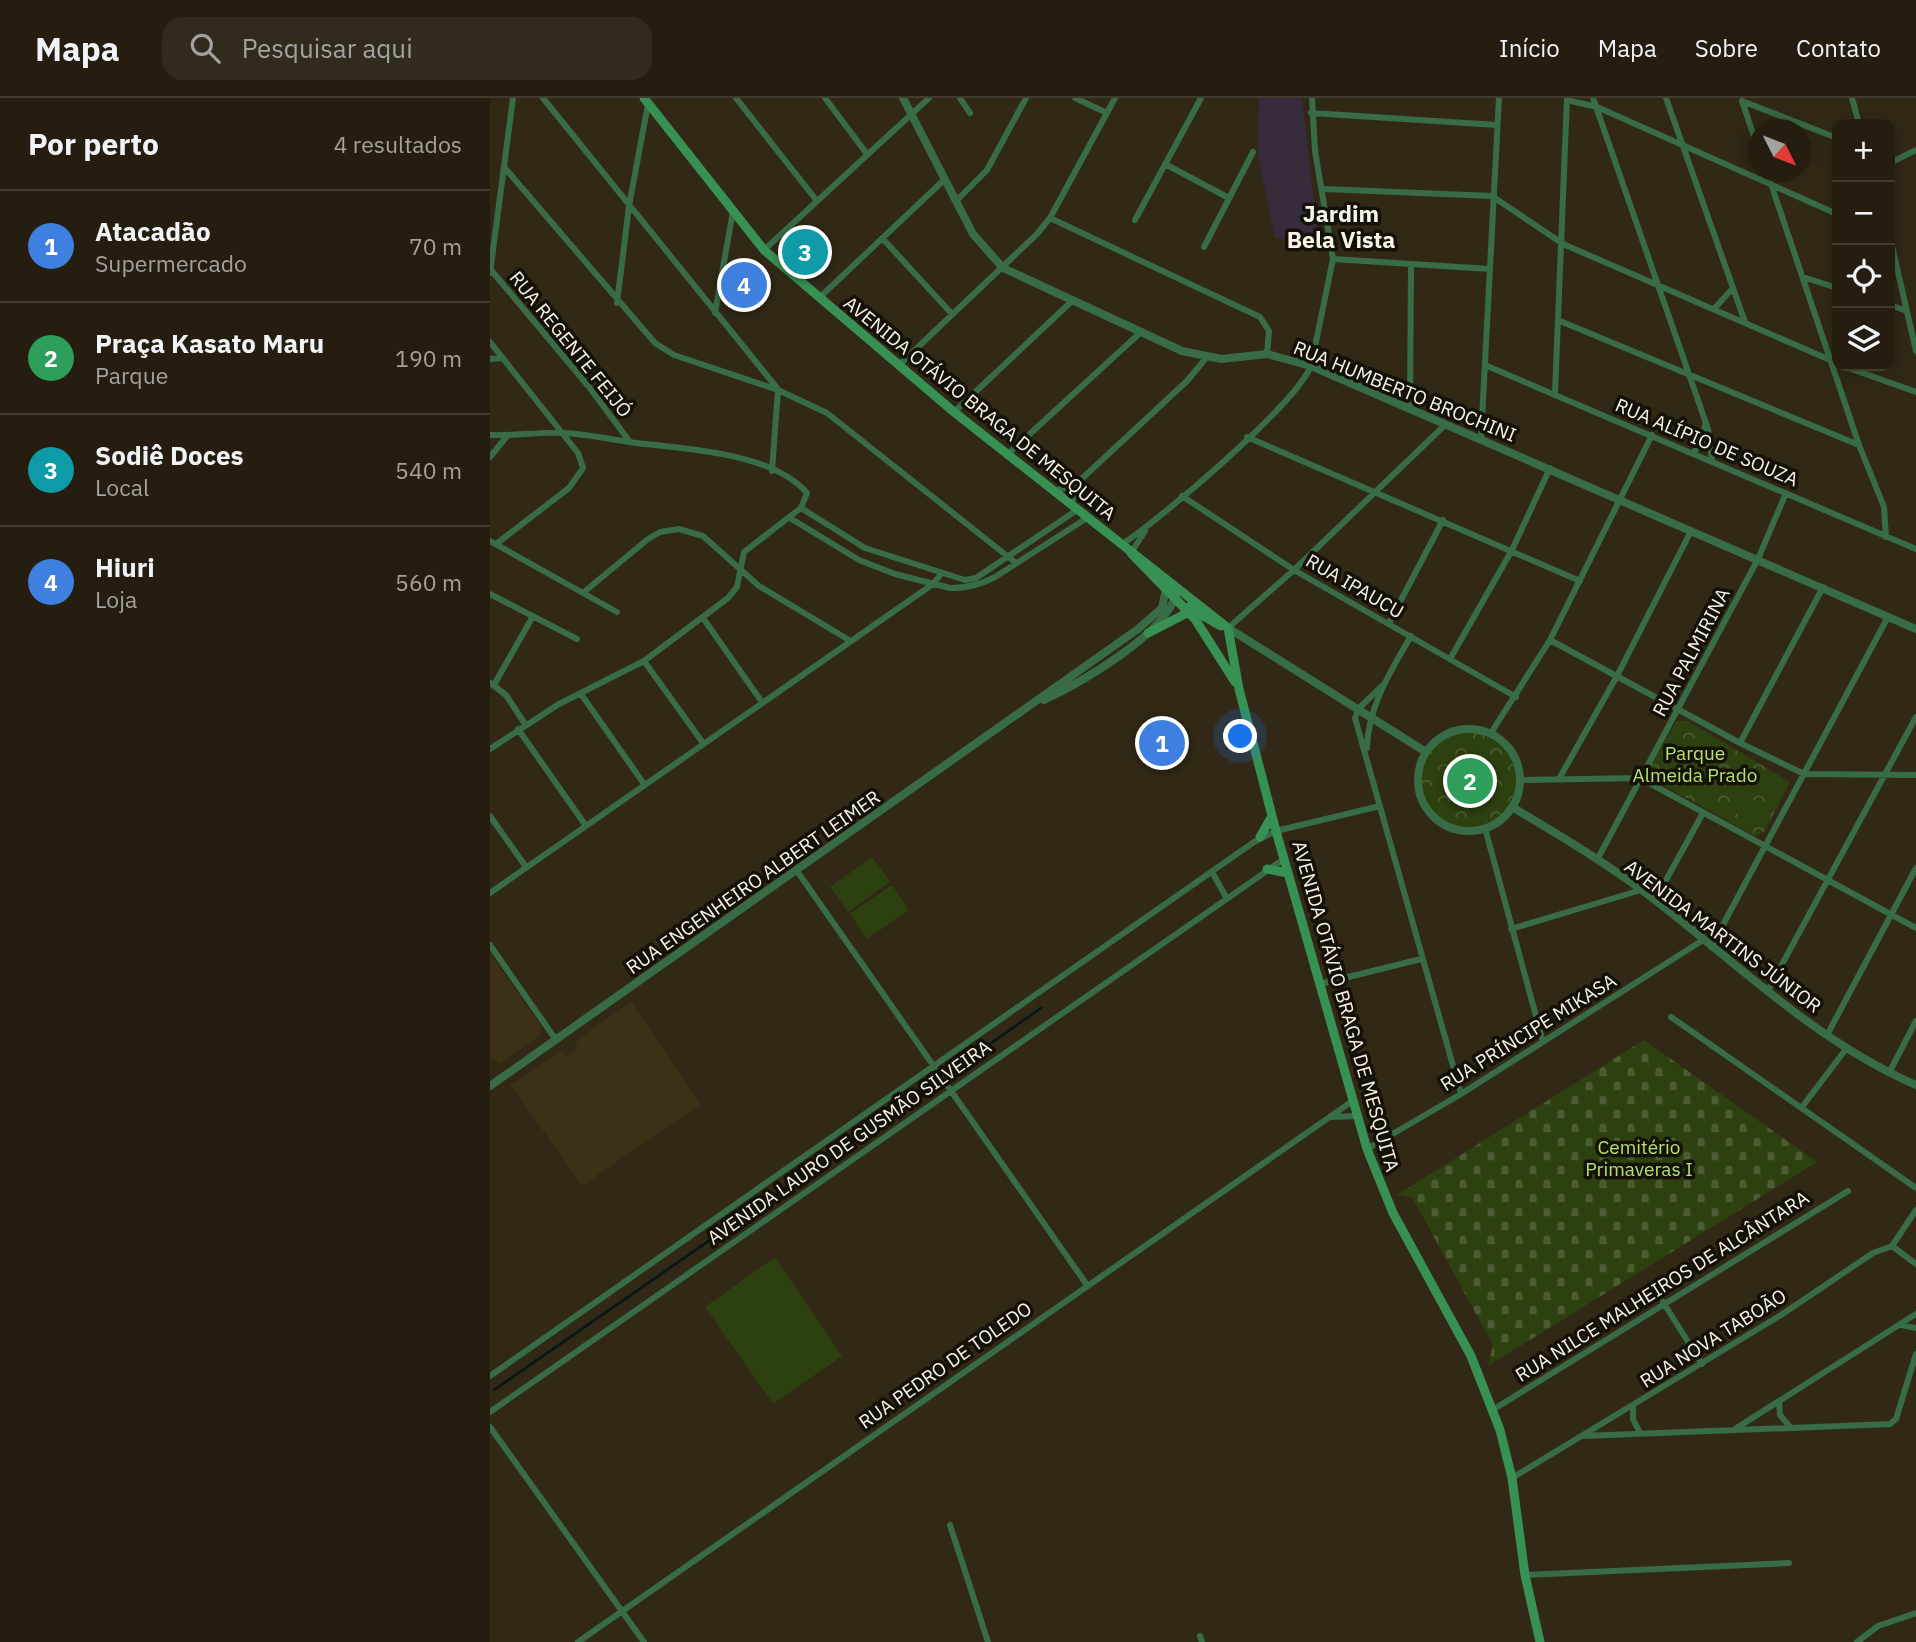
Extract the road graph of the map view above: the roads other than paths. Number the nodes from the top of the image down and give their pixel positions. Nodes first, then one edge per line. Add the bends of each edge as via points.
1 (513, 98) edge
2 (543, 98) edge
3 (736, 98) edge
4 (825, 98) edge
5 (902, 98) edge
6 (929, 98) edge
7 (960, 98) edge
8 (1026, 98) edge
9 (1075, 98) edge
10 (1115, 98) edge
11 (1201, 98) edge
12 (1312, 98) edge
13 (1499, 98) edge
14 (1593, 98) edge
15 (1666, 98) edge
16 (1852, 98) edge
17 (1567, 99) edge
18 (1742, 100) edge
19 (646, 101) edge
20 (1597, 107) junction
21 (970, 113) dead end
22 (1107, 113) junction
23 (1311, 113) junction
24 (911, 114) junction
25 (1749, 119) edge
26 (1858, 119) edge
27 (1497, 125) junction
28 (1832, 136) edge
29 (1683, 145) junction
30 (1916, 150) edge
31 (1253, 152) dead end
32 (867, 154) junction
33 (1895, 160) edge
34 (1165, 164) junction
35 (504, 167) junction
36 (944, 179) junction
37 (1770, 182) edge
38 (1772, 187) junction
39 (1324, 189) junction
40 (1492, 196) junction
41 (1229, 198) junction
42 (817, 201) junction
43 (956, 201) junction
44 (629, 206) junction
45 (733, 211) junction
46 (1832, 212) edge
47 (1050, 218) junction
48 (1135, 220) dead end
49 (883, 239) junction
50 (1563, 244) junction
51 (1892, 245) edge
52 (1204, 247) dead end
53 (764, 250) junction
54 (1333, 259) junction
55 (1411, 265) junction
56 (1003, 268) junction
57 (1490, 270) junction
58 (491, 272) edge
59 (1803, 277) junction
60 (1658, 285) junction
61 (1832, 286) edge
62 (1733, 288) junction
63 (819, 298) junction
64 (1072, 301) junction
65 (617, 303) junction
66 (1895, 307) edge
67 (1714, 309) junction
68 (1907, 311) junction
69 (715, 313) junction
70 (952, 314) junction
71 (1560, 321) junction
72 (1745, 322) junction
73 (1141, 332) junction
74 (1914, 335) edge
75 (490, 342) edge
76 (1916, 351) edge
77 (1267, 354) junction
78 (1832, 357) edge
79 (503, 358) junction
80 (1206, 358) junction
81 (490, 359) edge
82 (1832, 361) edge
83 (1485, 365) junction
84 (898, 366) junction
85 (1311, 366) junction
86 (1837, 371) edge
87 (1857, 371) edge
88 (1689, 376) junction
89 (778, 390) junction
90 (1916, 392) edge
91 (1555, 393) junction
92 (1410, 407) junction
93 (954, 412) junction
94 (1705, 422) junction
95 (1446, 424) junction
96 (561, 433) junction
97 (490, 435) edge
98 (1652, 435) junction
99 (507, 436) junction
100 (1247, 437) junction
101 (1481, 438) junction
102 (630, 442) junction
103 (1859, 445) junction
104 (1693, 453) junction
105 (1008, 454) junction
106 (490, 457) edge
107 (1712, 461) junction
108 (1550, 468) junction
109 (772, 471) junction
110 (1074, 485) junction
111 (1054, 491) junction
112 (1375, 493) junction
113 (1786, 493) junction
114 (1182, 496) junction
115 (1622, 500) junction
116 (801, 508) junction
117 (1074, 508) junction
118 (790, 518) junction
119 (1087, 518) junction
120 (1443, 520) junction
121 (1146, 529) junction
122 (1691, 531) junction
123 (1886, 537) junction
124 (493, 542) edge
125 (1121, 545) junction
126 (1916, 549) edge
127 (1512, 550) junction
128 (1131, 553) junction
129 (1008, 556) junction
130 (1758, 559) junction
131 (1016, 564) junction
132 (740, 570) junction
133 (1294, 570) junction
134 (941, 574) junction
135 (1580, 581) junction
136 (933, 583) junction
137 (1177, 584) junction
138 (1822, 587) junction
139 (1166, 589) junction
140 (584, 593) junction
141 (490, 594) edge
142 (1176, 597) junction
143 (1191, 611) junction
144 (617, 612) dead end
145 (533, 616) junction
146 (1888, 617) junction
147 (703, 618) junction
148 (1388, 623) junction
149 (1228, 628) junction
150 (1916, 629) edge
151 (1147, 633) junction
152 (1411, 636) junction
153 (577, 639) dead end
154 (849, 640) junction
155 (1550, 640) junction
156 (1450, 659) junction
157 (644, 661) junction
158 (1617, 676) junction
159 (492, 684) edge
160 (1382, 686) junction
161 (1239, 689) junction
162 (581, 694) junction
163 (1516, 697) junction
164 (762, 702) junction
165 (1035, 704) junction
166 (1359, 708) junction
167 (1678, 709) junction
168 (1372, 716) junction
169 (1916, 718) edge
170 (525, 724) junction
171 (518, 729) junction
172 (1491, 733) junction
173 (703, 743) junction
174 (1740, 743) junction
175 (490, 749) edge
176 (1426, 752) junction
177 (1367, 753) junction
178 (1804, 774) junction
179 (1887, 775) junction
180 (1916, 775) edge
181 (1560, 777) junction
182 (1640, 778) junction
183 (1520, 780) junction
184 (644, 784) junction
185 (1380, 806) junction
186 (1512, 807) junction
187 (1703, 813) junction
188 (490, 816) edge
189 (1272, 816) junction
190 (586, 826) junction
191 (1485, 828) junction
192 (1276, 831) junction
193 (1260, 838) junction
194 (1766, 846) junction
195 (1284, 859) junction
196 (1597, 860) junction
197 (526, 867) junction
198 (1916, 868) edge
199 (1267, 869) junction
200 (797, 871) junction
201 (1212, 873) junction
202 (1288, 873) junction
203 (1830, 880) junction
204 (1641, 890) junction
205 (490, 893) edge
206 (1226, 897) junction
207 (1655, 900) junction
208 (1892, 914) junction
209 (1916, 928) edge
210 (1511, 929) junction
211 (1703, 940) junction
212 (490, 945) edge
213 (1711, 947) junction
214 (1422, 959) junction
215 (1320, 984) junction
216 (1767, 992) junction
217 (1671, 1017) dead end
218 (1916, 1021) edge
219 (1827, 1035) junction
220 (556, 1040) junction
221 (1543, 1042) junction
222 (1846, 1049) junction
223 (931, 1066) junction
224 (1889, 1073) junction
225 (1916, 1085) edge
226 (490, 1086) edge
227 (948, 1090) junction
228 (1461, 1094) junction
229 (1354, 1100) junction
230 (1802, 1107) junction
231 (1358, 1116) junction
232 (1331, 1117) junction
233 (1367, 1149) junction
234 (1916, 1188) edge
235 (1848, 1191) dead end
236 (1916, 1210) edge
237 (1892, 1246) junction
238 (1916, 1264) edge
239 (1087, 1285) junction
240 (1663, 1302) junction
241 (1916, 1314) edge
242 (1902, 1325) junction
243 (1916, 1328) edge
244 (1916, 1354) edge
245 (1702, 1364) junction
246 (490, 1376) edge
247 (1913, 1379) edge
248 (1779, 1401) junction
249 (1633, 1406) junction
250 (1494, 1409) junction
251 (490, 1412) edge
252 (490, 1427) edge
253 (1790, 1427) junction
254 (1733, 1430) junction
255 (1640, 1433) junction
256 (1581, 1436) junction
257 (1511, 1478) junction
258 (950, 1525) dead end
259 (1789, 1563) dead end
260 (1525, 1575) junction
261 (622, 1611) junction
262 (1916, 1613) edge
263 (578, 1642) edge
264 (644, 1642) edge
265 (988, 1642) edge
266 (1541, 1642) edge
267 (1857, 1642) edge

1 - 35 street, RUA REGENTE FEIJÓ
2 - 44 street
3 - 42 street
4 - 32 street
5 - 24 street, RUA HUMBERTO BROCHINI
6 - 24 street
7 - 21 street
8 - 43 street via 986,170
9 - 22 street
10 - 22 street
11 - 34 street
12 - 23 street
13 - 27 street
14 - 20 street
15 - 29 street
16 - 26 street
17 - 20 street
17 - 50 street
18 - 25 street
18 - 28 street
19 - 44 street
19 - 45 main road, AVENIDA OTÁVIO BRAGA DE MESQUITA
20 - 29 street
20 - 60 street
22 - 47 street
23 - 27 street
23 - 39 street
24 - 32 street
24 - 36 street, RUA HUMBERTO BROCHINI
27 - 40 street
29 - 38 street
29 - 62 street
30 - 33 street
31 - 41 street
32 - 42 street
34 - 41 street
34 - 48 street
35 - 58 street, RUA REGENTE FEIJÓ
35 - 65 street
36 - 43 street, RUA HUMBERTO BROCHINI
36 - 49 street
37 - 38 street
38 - 46 street
38 - 59 street
39 - 40 street
39 - 54 street
40 - 50 street
40 - 57 street
41 - 52 street
42 - 53 street
43 - 56 street, RUA HUMBERTO BROCHINI via 973,234
44 - 65 street
44 - 69 street
45 - 53 main road, AVENIDA OTÁVIO BRAGA DE MESQUITA
45 - 69 street
47 - 56 street
47 - 77 street via 1260,317 1269,331
49 - 63 street
49 - 70 street
50 - 60 street
50 - 71 street
51 - 68 street
53 - 63 main road, AVENIDA OTÁVIO BRAGA DE MESQUITA
54 - 55 street
54 - 85 street
55 - 57 street
55 - 92 street
56 - 64 street, RUA HUMBERTO BROCHINI
56 - 70 street
57 - 83 street
58 - 102 street, RUA REGENTE FEIJÓ
59 - 61 street
59 - 78 street
60 - 67 street
60 - 88 street
62 - 67 street
62 - 72 street
63 - 84 main road, AVENIDA OTÁVIO BRAGA DE MESQUITA
64 - 73 street, RUA HUMBERTO BROCHINI
64 - 93 street
65 - 89 street via 663,350
66 - 68 street
67 - 72 street
68 - 74 street
69 - 89 street
70 - 84 street
71 - 88 street
71 - 91 street
72 - 82 street
73 - 80 street, RUA HUMBERTO BROCHINI
73 - 105 street
74 - 76 street
75 - 79 street
77 - 80 street, RUA HUMBERTO BROCHINI
77 - 85 street, RUA HUMBERTO BROCHINI
79 - 81 street
79 - 96 street
80 - 110 street
83 - 91 street, RUA ALÍPIO DE SOUZA
83 - 101 street
84 - 93 main road, AVENIDA OTÁVIO BRAGA DE MESQUITA
85 - 92 street, RUA HUMBERTO BROCHINI
85 - 100 street via 1305,379
86 - 103 street
87 - 90 street
88 - 94 street
88 - 103 street
89 - 109 street
89 - 129 street via 843,424
91 - 98 street, RUA ALÍPIO DE SOUZA
92 - 95 street, RUA HUMBERTO BROCHINI
93 - 105 main road, AVENIDA OTÁVIO BRAGA DE MESQUITA
94 - 104 street via 1702,442
94 - 107 street via 1713,446
95 - 101 street, RUA HUMBERTO BROCHINI
95 - 112 street
96 - 99 street
96 - 102 street
96 - 124 street via 582,460 581,474
97 - 99 street
98 - 104 street, RUA ALÍPIO DE SOUZA
98 - 115 street
99 - 106 street
100 - 112 street
100 - 114 street
101 - 108 street, RUA HUMBERTO BROCHINI
102 - 109 street via 700,450
103 - 123 street via 1884,507
104 - 107 street, RUA ALÍPIO DE SOUZA
105 - 111 main road, AVENIDA OTÁVIO BRAGA DE MESQUITA
107 - 113 street, RUA ALÍPIO DE SOUZA
108 - 115 street, RUA HUMBERTO BROCHINI
108 - 127 street
109 - 116 street via 807,493
110 - 111 street
110 - 117 street
111 - 117 main road, AVENIDA OTÁVIO BRAGA DE MESQUITA
112 - 120 street
112 - 133 street
113 - 123 street, RUA ALÍPIO DE SOUZA
113 - 130 street, RUA PALMIRINA
114 - 121 street
114 - 133 street, RUA IPAUCU
115 - 122 street, RUA HUMBERTO BROCHINI
115 - 135 street
116 - 118 street
116 - 134 street via 865,548
117 - 119 main road, AVENIDA OTÁVIO BRAGA DE MESQUITA
117 - 129 street
118 - 132 street via 751,544
118 - 136 street via 859,560
119 - 125 main road, AVENIDA OTÁVIO BRAGA DE MESQUITA
119 - 131 street
120 - 127 street
120 - 148 street
121 - 125 street
121 - 128 street
122 - 130 street, RUA HUMBERTO BROCHINI
122 - 158 street
123 - 126 street, RUA ALÍPIO DE SOUZA
124 - 140 street
125 - 128 main road, AVENIDA OTÁVIO BRAGA DE MESQUITA
127 - 135 street
127 - 156 street
128 - 137 main road, AVENIDA OTÁVIO BRAGA DE MESQUITA
128 - 139 main road, AVENIDA OTÁVIO BRAGA DE MESQUITA
129 - 131 street
129 - 134 street via 971,579
130 - 138 street, RUA HUMBERTO BROCHINI
130 - 167 street, RUA PALMIRINA
131 - 136 street via 971,588
132 - 140 street via 703,536 669,529 638,547
132 - 147 street via 735,592
132 - 154 street
133 - 148 street, RUA IPAUCU
133 - 149 street
134 - 136 street
135 - 155 street
136 - 154 street
137 - 142 street
137 - 149 main road, AVENIDA OTÁVIO BRAGA DE MESQUITA
138 - 146 street, RUA HUMBERTO BROCHINI
138 - 174 street
139 - 142 main road, AVENIDA OTÁVIO BRAGA DE MESQUITA
139 - 165 street, RUA ENGENHEIRO ALBERT LEIMER via 1165,603 1154,617
140 - 144 street
141 - 145 street
142 - 143 main road, AVENIDA OTÁVIO BRAGA DE MESQUITA
142 - 151 street, RUA ENGENHEIRO ALBERT LEIMER via 1164,618
143 - 149 main road
143 - 151 main road
143 - 161 main road, AVENIDA OTÁVIO BRAGA DE MESQUITA
145 - 153 street
145 - 159 street
146 - 150 street, RUA HUMBERTO BROCHINI
146 - 178 street
147 - 157 street
147 - 164 street
148 - 152 street, RUA IPAUCU
149 - 161 main road, AVENIDA OTÁVIO BRAGA DE MESQUITA
149 - 166 street
151 - 165 street, RUA ENGENHEIRO ALBERT LEIMER via 1061,692
152 - 156 street, RUA IPAUCU
152 - 160 street
154 - 164 street
155 - 158 street
155 - 163 street
156 - 163 street, RUA IPAUCU
157 - 162 street
157 - 173 street
158 - 167 street
158 - 181 street
159 - 170 street via 511,701
160 - 166 street
160 - 168 street
161 - 189 main road, AVENIDA OTÁVIO BRAGA DE MESQUITA
162 - 170 street
162 - 184 street
163 - 172 street
164 - 173 street
165 - 200 street, RUA ENGENHEIRO ALBERT LEIMER
166 - 168 street
166 - 177 street via 1356,718
167 - 174 street
167 - 182 street, RUA PALMIRINA
168 - 176 street
168 - 177 street
169 - 179 street
170 - 171 street
171 - 175 street
171 - 190 street
172 - 176 street via 1472,729 1450,733
172 - 183 street via 1510,749
173 - 184 street
174 - 178 street
176 - 191 street via 1419,789 1432,814 1455,829
177 - 185 street
178 - 179 street
178 - 194 street
179 - 180 street
179 - 203 street
181 - 182 street
181 - 183 street
182 - 187 street
182 - 196 street, RUA PALMIRINA
183 - 186 street
184 - 190 street
185 - 192 street, AVENIDA LAURO DE GUSMÃO SILVEIRA
185 - 214 street
186 - 191 street
186 - 196 street, AVENIDA MARTINS JÚNIOR
187 - 194 street
187 - 207 street
188 - 197 street
189 - 192 main road, AVENIDA OTÁVIO BRAGA DE MESQUITA
189 - 193 main road
190 - 197 street
191 - 210 street
192 - 193 street, AVENIDA LAURO DE GUSMÃO SILVEIRA
192 - 195 main road, AVENIDA OTÁVIO BRAGA DE MESQUITA
193 - 201 street, AVENIDA LAURO DE GUSMÃO SILVEIRA
194 - 203 street
194 - 213 street
195 - 199 street, AVENIDA LAURO DE GUSMÃO SILVEIRA
195 - 202 main road, AVENIDA OTÁVIO BRAGA DE MESQUITA
196 - 204 street, AVENIDA MARTINS JÚNIOR
197 - 205 street
198 - 208 street
199 - 202 main road
199 - 206 street, AVENIDA LAURO DE GUSMÃO SILVEIRA
200 - 220 street, RUA ENGENHEIRO ALBERT LEIMER
200 - 223 street
201 - 206 street
201 - 223 street, AVENIDA LAURO DE GUSMÃO SILVEIRA
202 - 215 main road, AVENIDA OTÁVIO BRAGA DE MESQUITA
203 - 208 street
203 - 216 street
204 - 207 street, AVENIDA MARTINS JÚNIOR
204 - 210 street
206 - 227 street, AVENIDA LAURO DE GUSMÃO SILVEIRA
207 - 211 street, AVENIDA MARTINS JÚNIOR
208 - 209 street
208 - 219 street
210 - 221 street
211 - 213 street, AVENIDA MARTINS JÚNIOR
211 - 221 street, RUA PRÍNCIPE MIKASA
212 - 220 street
213 - 216 street, AVENIDA MARTINS JÚNIOR
214 - 215 street
214 - 228 street
215 - 229 main road, AVENIDA OTÁVIO BRAGA DE MESQUITA
216 - 219 street, AVENIDA MARTINS JÚNIOR
217 - 230 street
218 - 224 street
219 - 222 street, AVENIDA MARTINS JÚNIOR
220 - 226 street, RUA ENGENHEIRO ALBERT LEIMER
221 - 228 street, RUA PRÍNCIPE MIKASA
222 - 224 street, AVENIDA MARTINS JÚNIOR
222 - 230 street
223 - 227 street
223 - 246 street, AVENIDA LAURO DE GUSMÃO SILVEIRA
224 - 225 street, AVENIDA MARTINS JÚNIOR
227 - 239 street
227 - 251 street, AVENIDA LAURO DE GUSMÃO SILVEIRA
228 - 233 street, RUA PRÍNCIPE MIKASA
229 - 231 main road, AVENIDA OTÁVIO BRAGA DE MESQUITA
229 - 232 street, RUA PEDRO DE TOLEDO
230 - 234 street
231 - 232 street
231 - 233 main road, AVENIDA OTÁVIO BRAGA DE MESQUITA
232 - 239 street, RUA PEDRO DE TOLEDO
233 - 250 main road, AVENIDA OTÁVIO BRAGA DE MESQUITA via 1393,1213 1471,1356
235 - 240 street, RUA NILCE MALHEIROS DE ALCÂNTARA
236 - 237 street
237 - 238 street
237 - 245 street, RUA NOVA TABOÃO via 1873,1253
239 - 261 street, RUA PEDRO DE TOLEDO
240 - 245 street
240 - 250 street, RUA NILCE MALHEIROS DE ALCÂNTARA
241 - 242 street
242 - 243 street
242 - 248 street
244 - 247 street
245 - 249 street, RUA NOVA TABOÃO
247 - 253 street via 1896,1419 1885,1425
248 - 253 street via 1780,1415
248 - 254 street
249 - 255 street
249 - 256 street, RUA NOVA TABOÃO
250 - 257 main road, AVENIDA OTÁVIO BRAGA DE MESQUITA
252 - 261 street
253 - 254 street
254 - 255 street
255 - 256 street
256 - 257 street, RUA NOVA TABOÃO
257 - 260 main road, AVENIDA OTÁVIO BRAGA DE MESQUITA
258 - 265 street
259 - 260 street
260 - 266 main road, AVENIDA OTÁVIO BRAGA DE MESQUITA
261 - 263 street, RUA PEDRO DE TOLEDO
261 - 264 street
262 - 267 street via 1878,1626

